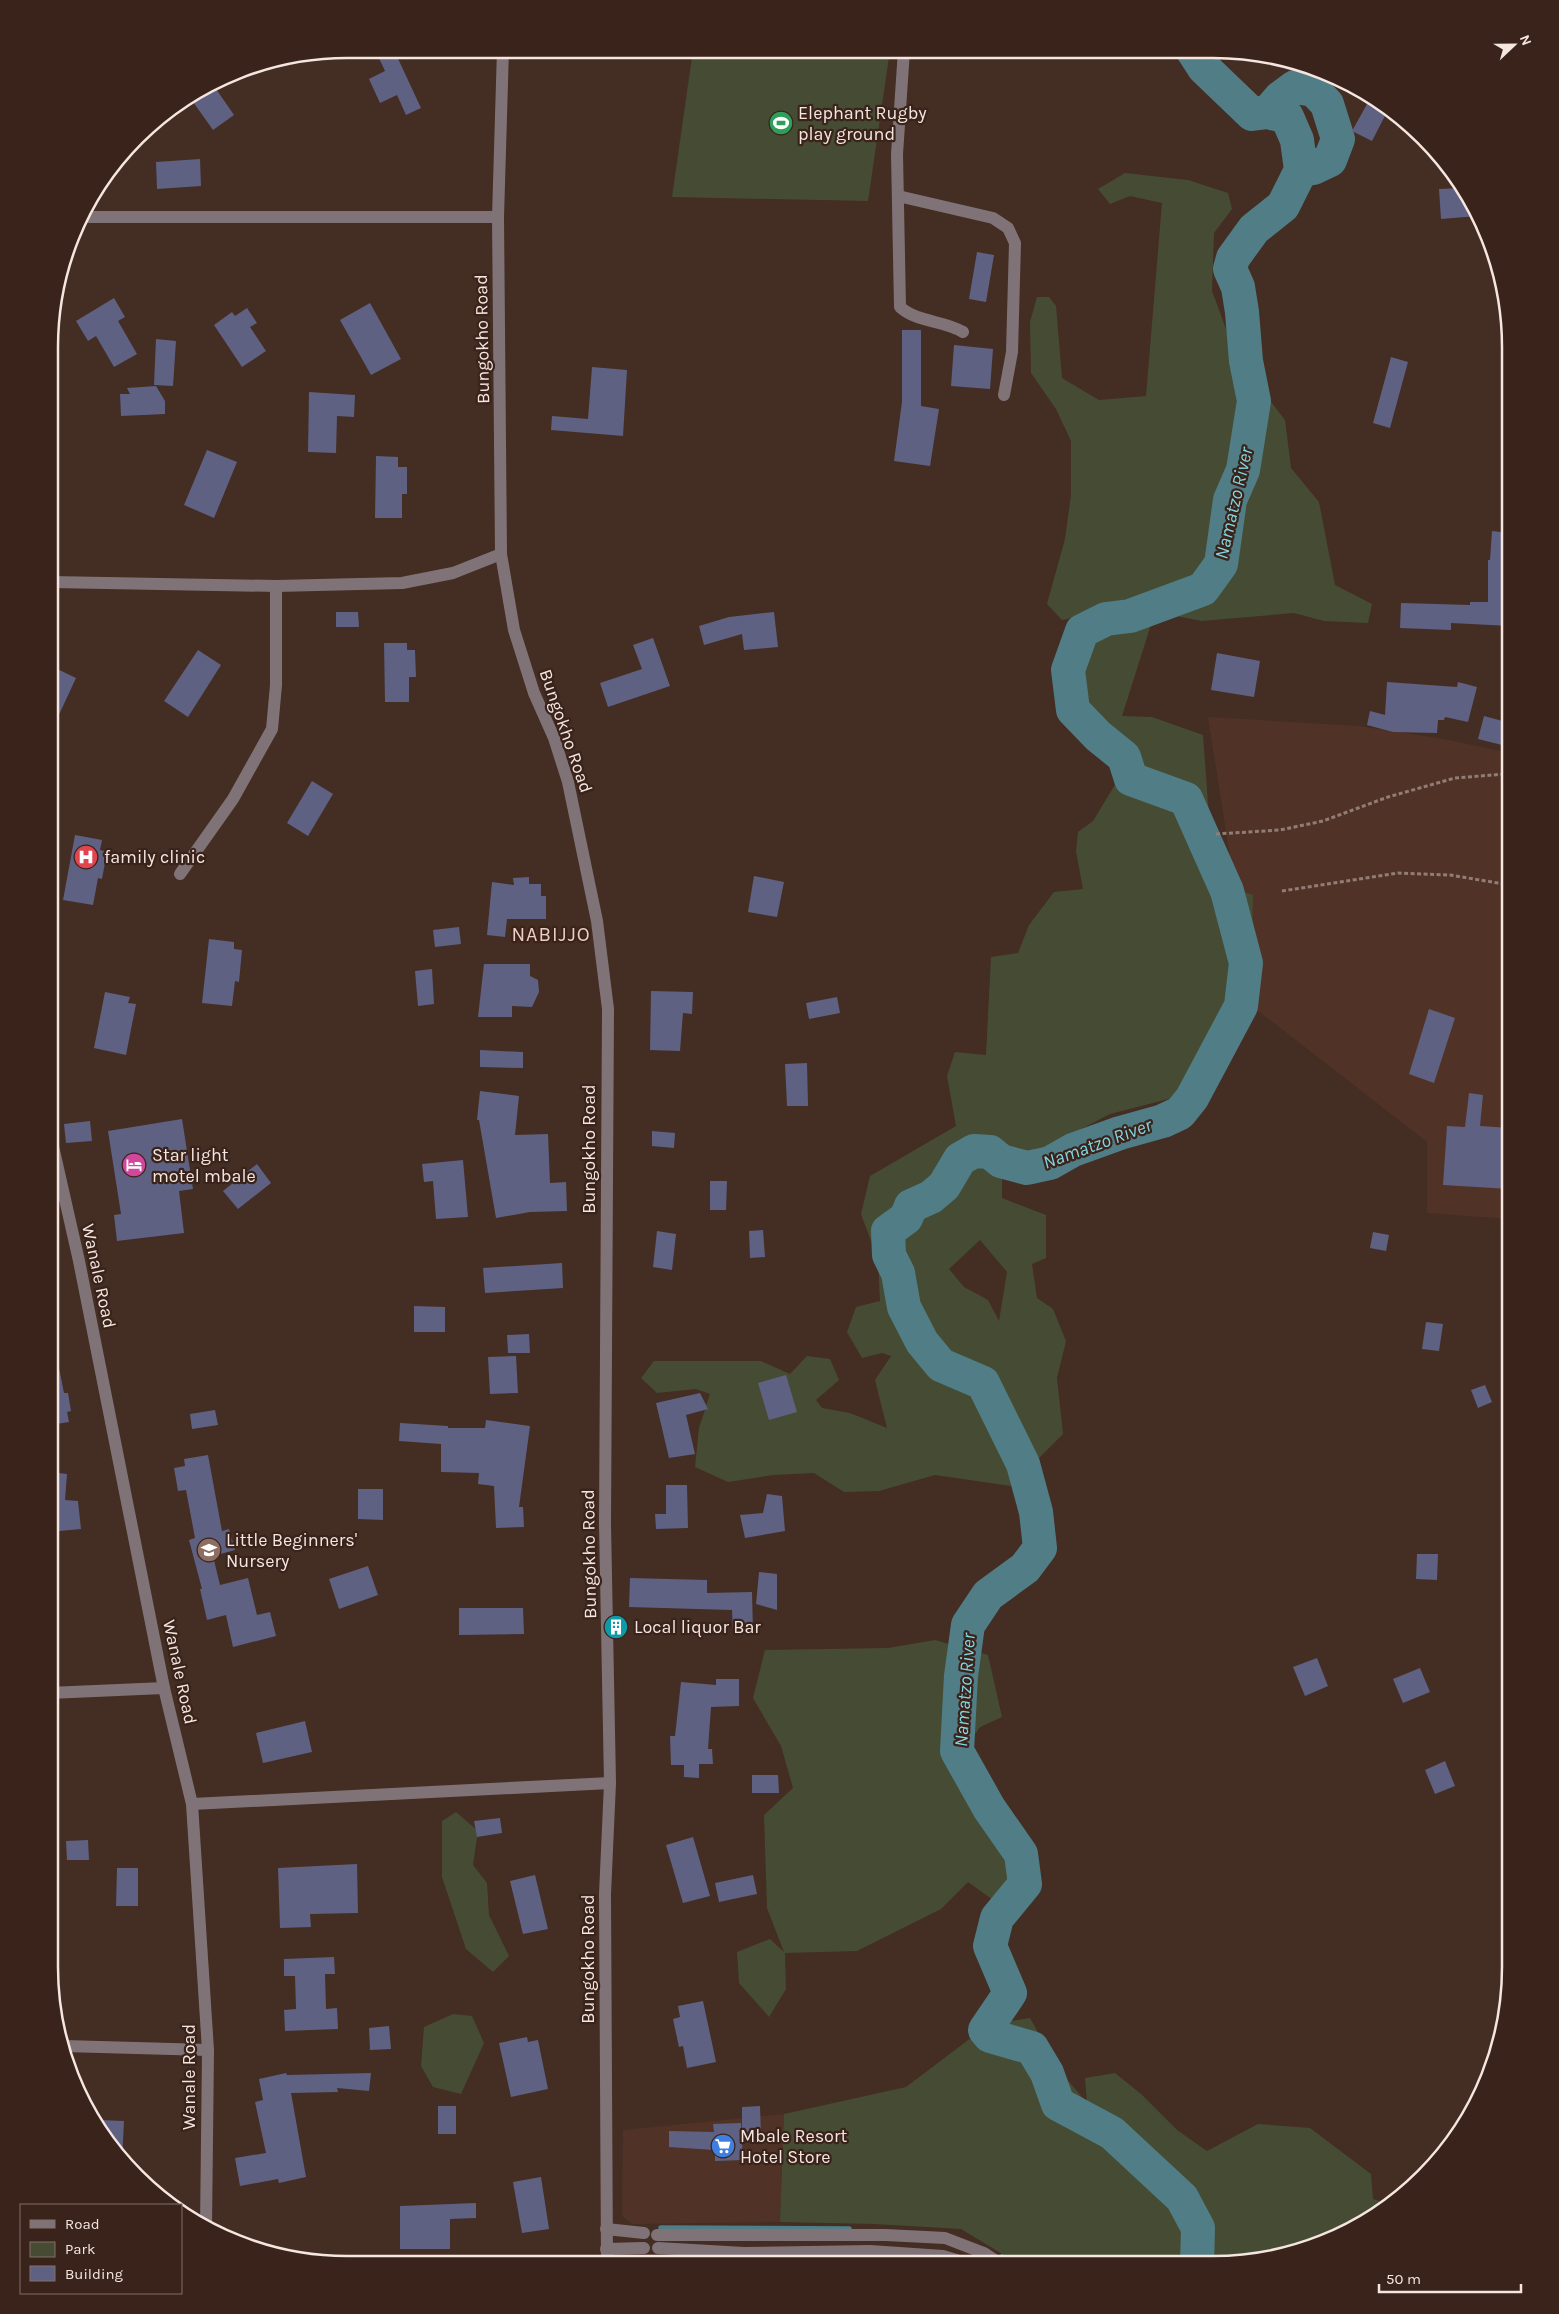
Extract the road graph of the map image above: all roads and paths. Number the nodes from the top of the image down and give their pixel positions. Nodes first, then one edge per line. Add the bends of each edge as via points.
1 (503, 57) edge
2 (904, 57) edge
3 (898, 196) junction
4 (88, 217) edge
5 (498, 217) junction
6 (963, 332) dead end
7 (1004, 395) dead end
8 (501, 554) junction
9 (58, 582) edge
10 (276, 586) junction
11 (1502, 774) edge
12 (1216, 834) dead end
13 (180, 874) dead end
14 (1502, 884) edge
15 (1282, 892) dead end
16 (58, 1168) edge
17 (164, 1688) junction
18 (58, 1693) edge
19 (610, 1783) junction
20 (192, 1804) junction
21 (68, 2046) edge
22 (208, 2050) junction
23 (206, 2220) edge
24 (606, 2229) junction
25 (644, 2233) dead end
26 (657, 2235) dead end
27 (644, 2248) dead end
28 (658, 2248) dead end
29 (606, 2250) junction
30 (606, 2256) edge
31 (943, 2256) edge
32 (990, 2256) edge

1 - 5 street, Bungokho Road
2 - 3 street via 897,154
3 - 6 street via 900,307 910,316 950,324
3 - 7 street via 993,218 1008,228 1015,243 1012,352
4 - 5 street
5 - 8 street, Bungokho Road
8 - 10 street via 453,573 402,583
8 - 19 street, Bungokho Road via 514,630 568,782 597,921 608,1009 605,1524
9 - 10 street
10 - 13 street via 276,685 272,730 233,799
11 - 12 path via 1455,778 1388,797 1323,821 1280,830
14 - 15 path via 1450,875 1398,873
16 - 17 street, Wanale Road
17 - 18 street
17 - 20 street, Wanale Road
19 - 20 street
19 - 24 street, Bungokho Road via 605,1894
20 - 22 street, Wanale Road
21 - 22 street
22 - 23 street, Wanale Road
24 - 25 street
24 - 29 street, Bungokho Road
26 - 32 street via 945,2238
27 - 29 street
28 - 31 street via 744,2253 870,2251
29 - 30 street, Bungokho Road

